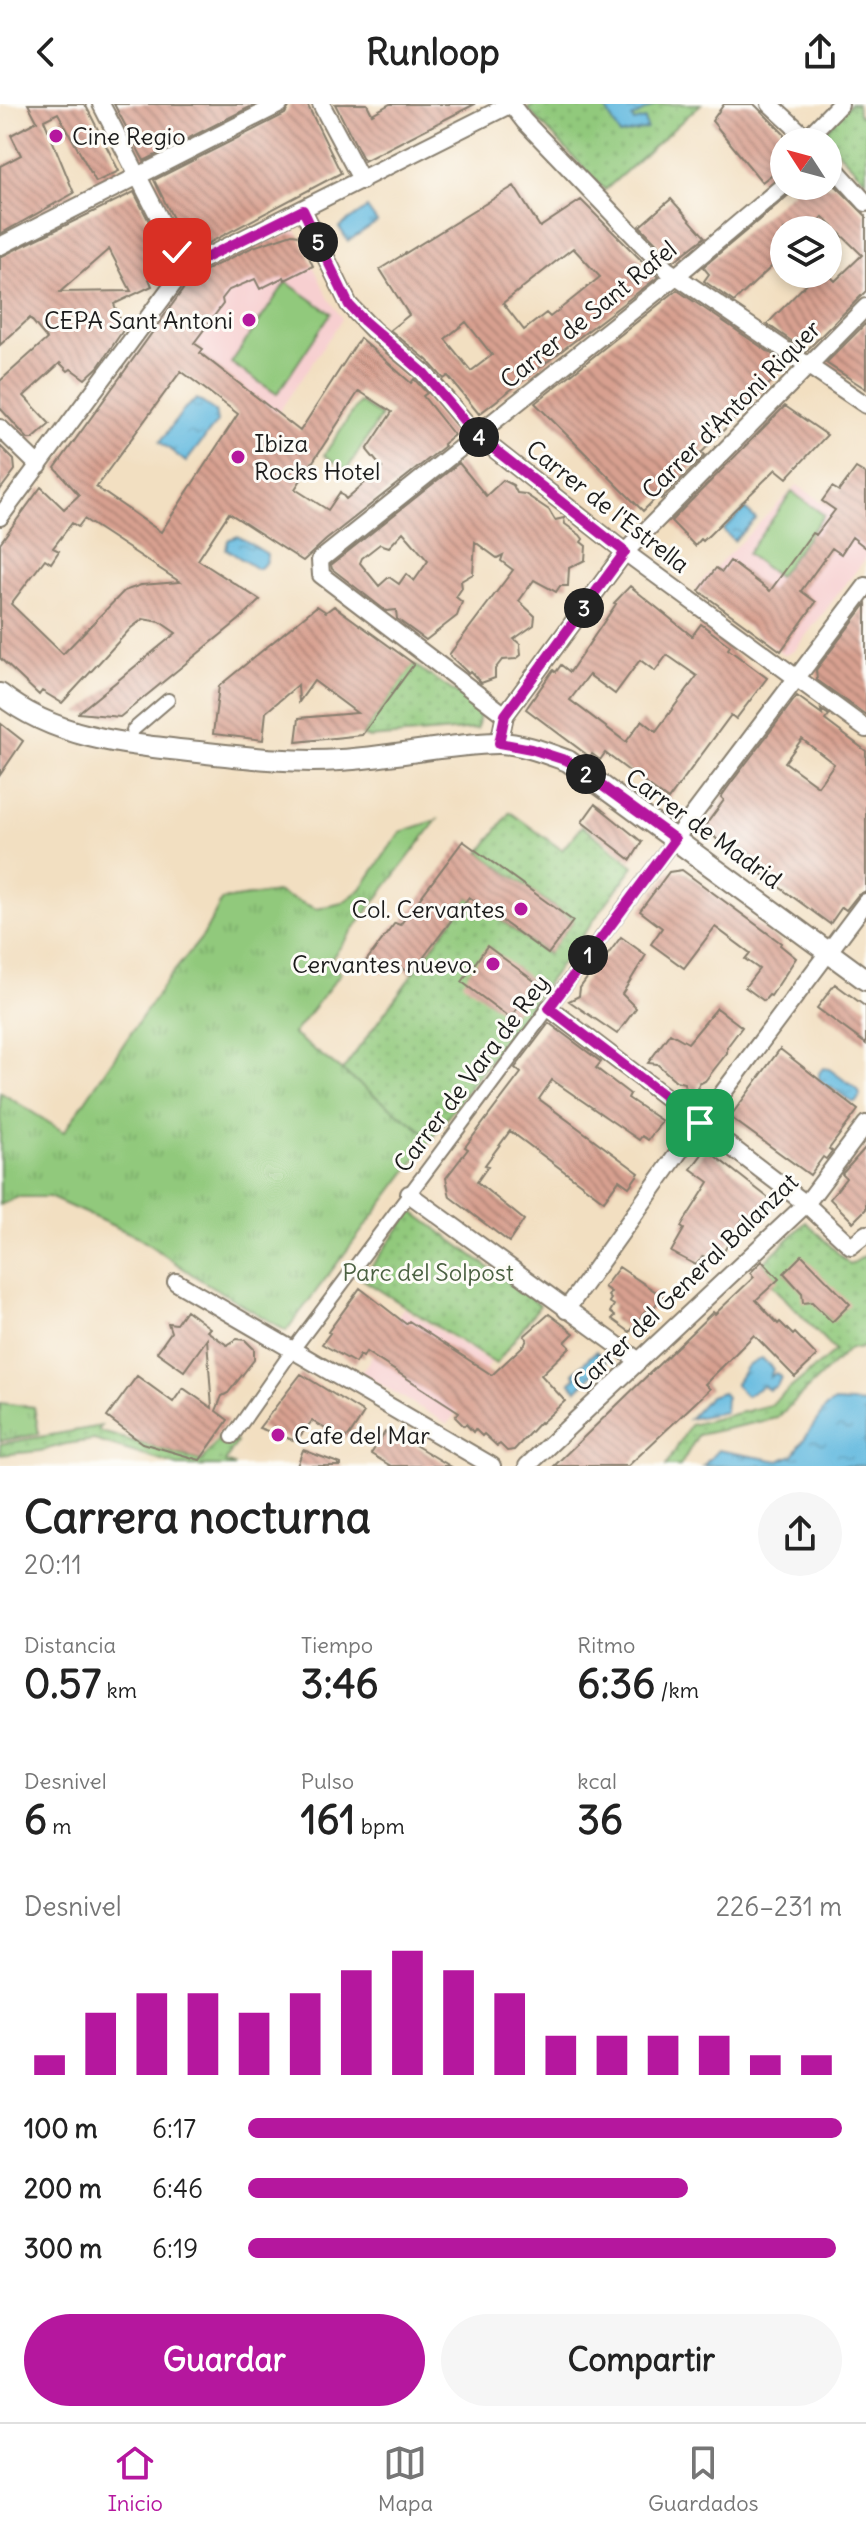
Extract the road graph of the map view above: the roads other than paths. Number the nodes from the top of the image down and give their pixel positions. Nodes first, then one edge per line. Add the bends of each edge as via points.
1 (101, 104) edge
2 (280, 104) edge
3 (321, 104) edge
4 (511, 104) edge
5 (770, 104) edge
6 (840, 104) edge
7 (796, 128) edge
8 (819, 128) edge
9 (842, 175) edge
10 (137, 176) junction
11 (362, 181) junction
12 (770, 197) edge
13 (865, 199) edge
14 (303, 210) junction
15 (0, 246) edge
16 (185, 268) junction
17 (676, 276) junction
18 (866, 307) edge
19 (808, 366) junction
20 (866, 405) edge
21 (0, 428) edge
22 (475, 434) junction
23 (39, 466) junction
24 (0, 517) edge
25 (625, 552) junction
26 (866, 586) edge
27 (796, 677) junction
28 (0, 694) edge
29 (168, 700) dead end
30 (505, 715) junction
31 (866, 729) edge
32 (133, 730) dead end
33 (499, 743) junction
34 (675, 839) junction
35 (866, 902) edge
36 (829, 953) junction
37 (866, 980) edge
38 (549, 1008) junction
39 (700, 1123) junction
40 (866, 1124) edge
41 (409, 1194) junction
42 (806, 1204) junction
43 (866, 1234) edge
44 (176, 1282) dead end
45 (566, 1310) junction
46 (292, 1351) junction
47 (639, 1361) junction
48 (232, 1437) dead end
49 (492, 1466) edge
50 (527, 1466) edge

1 - 10 street
2 - 10 street
3 - 11 street
4 - 11 street
4 - 17 street
5 - 7 street
6 - 8 street
9 - 13 street
10 - 15 street
10 - 16 street
11 - 14 street
12 - 17 street, Carrer de Sant Rafel
14 - 16 street
14 - 22 street, Carrer de l'Estrella via 349,305 424,373
16 - 23 street
17 - 19 street
17 - 22 street, Carrer de Sant Rafel
18 - 19 street, Carrer d'Antoni Riquer
19 - 20 street
19 - 25 street, Carrer d'Antoni Riquer
21 - 23 street
22 - 25 street, Carrer de l'Estrella
22 - 30 street, Carrer de Sant Rafel via 320,560 321,575
23 - 24 street
25 - 27 street, Carrer de l'Estrella
25 - 30 street, Carrer d'Antoni Riquer
26 - 27 street, Carrer de Vara de Rey
27 - 31 street, Carrer de l'Estrella
27 - 34 street, Carrer de Vara de Rey
28 - 33 street, Carrer de Madrid via 34,718 110,741 280,761
29 - 32 street
30 - 33 street, Carrer d'Antoni Riquer
33 - 34 street, Carrer de Madrid via 568,761
34 - 36 street, Carrer de Madrid
34 - 38 street, Carrer de Vara de Rey
35 - 36 street
36 - 37 street, Carrer de Madrid
36 - 39 street
38 - 39 street
38 - 41 street, Carrer de Vara de Rey
39 - 42 street
39 - 45 street
40 - 42 street, Carrer del General Balanzat
41 - 45 street
41 - 46 street, Carrer de Vara de Rey
42 - 43 street via 851,1246
42 - 47 street, Carrer del General Balanzat
44 - 46 street
45 - 47 street
46 - 48 street, Carrer de Vara de Rey
46 - 49 street
47 - 50 street, Carrer del General Balanzat

